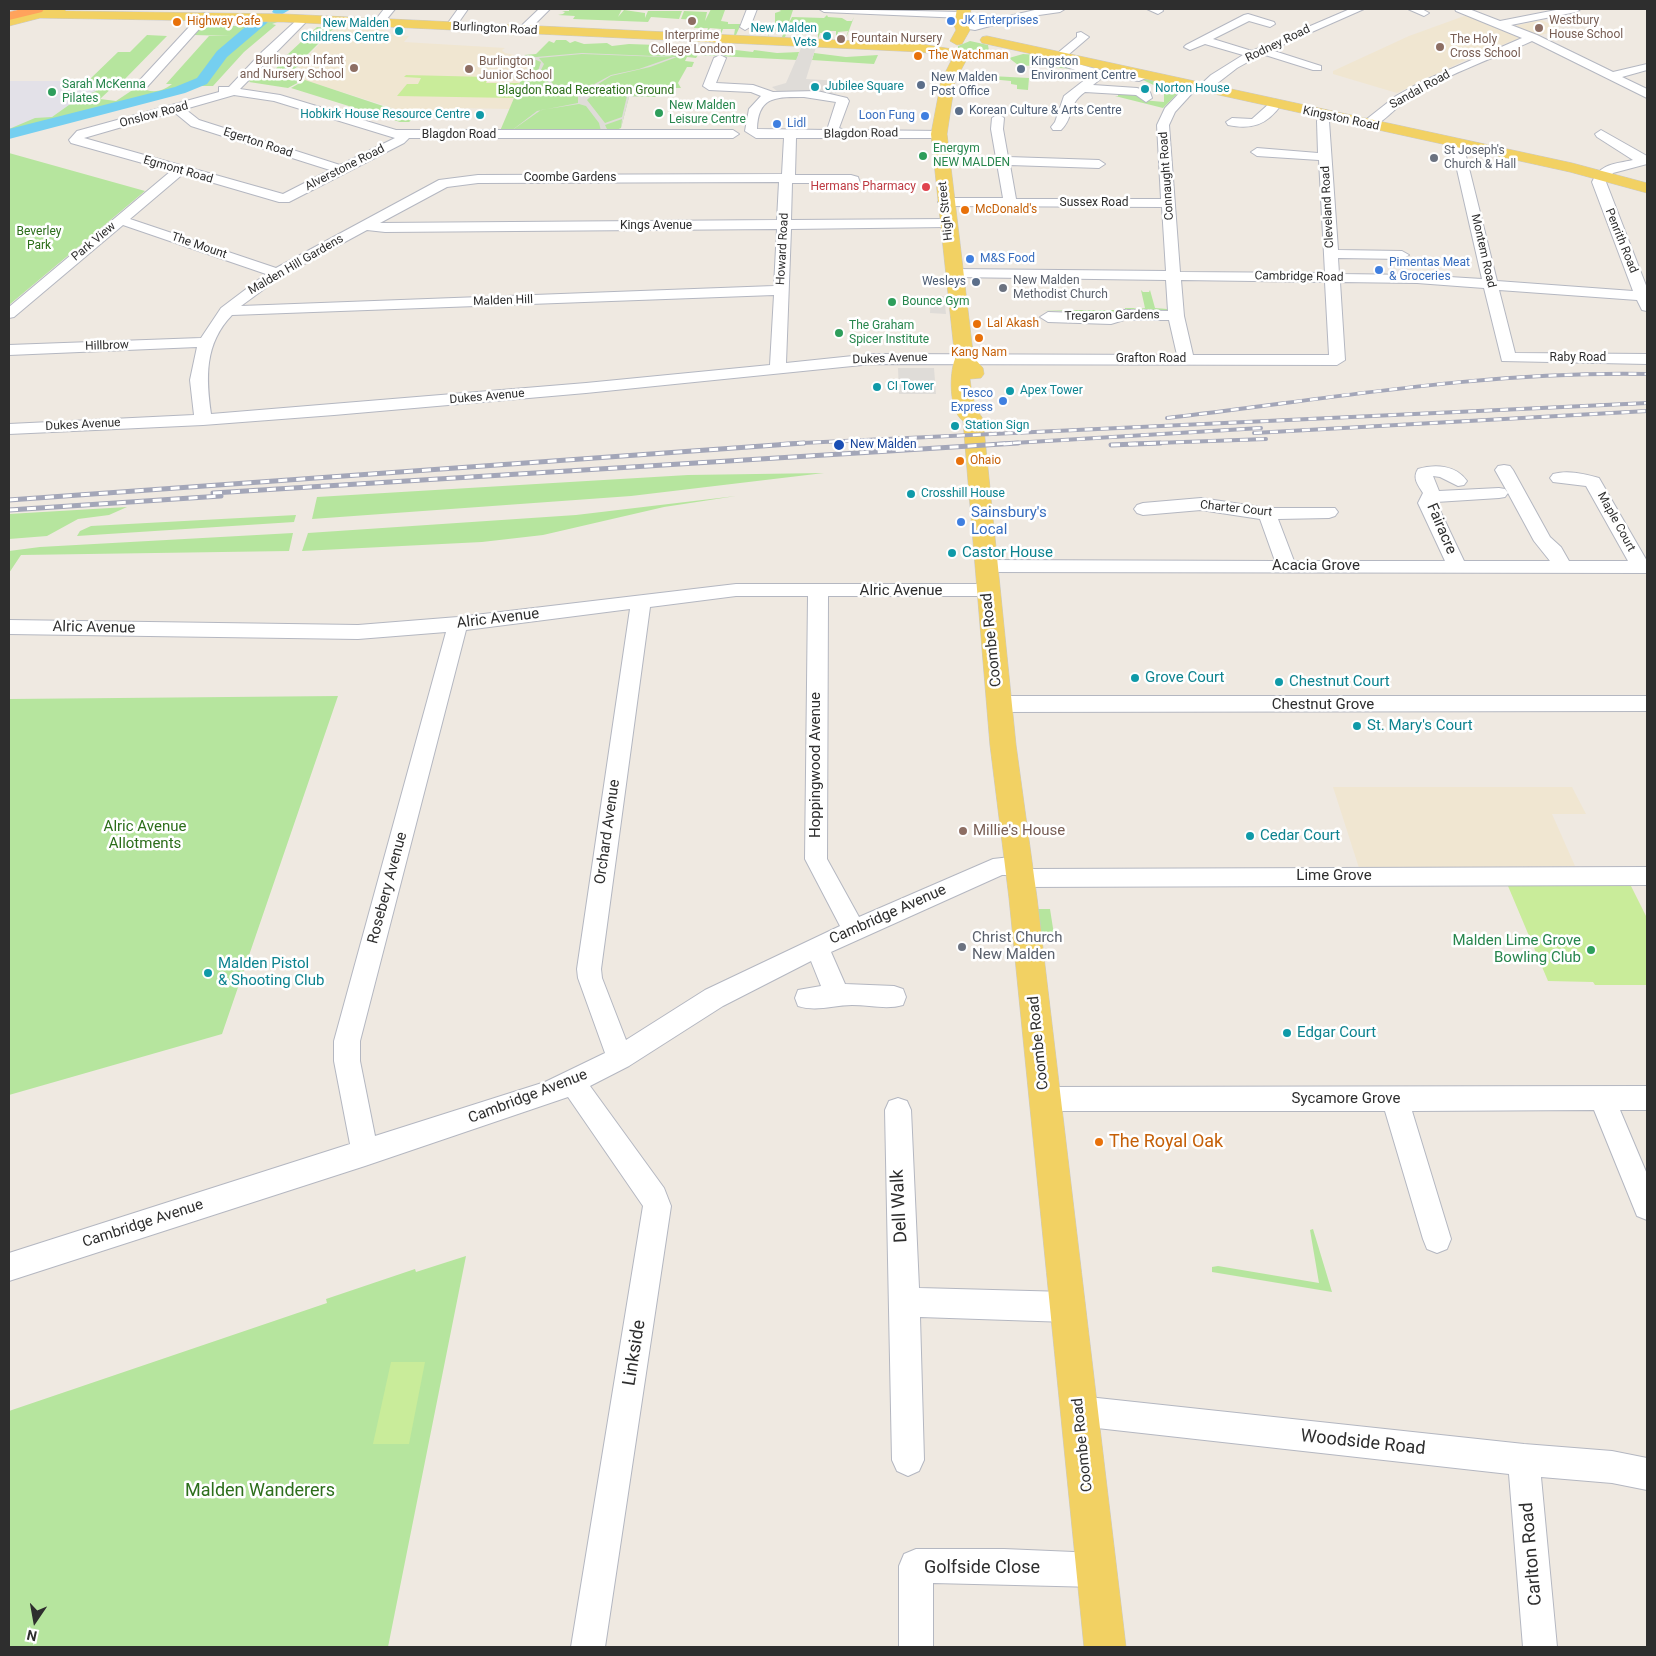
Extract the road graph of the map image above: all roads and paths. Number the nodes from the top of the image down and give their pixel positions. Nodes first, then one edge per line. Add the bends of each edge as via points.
1 (390, 9) edge
2 (463, 9) edge
3 (545, 9) edge
4 (752, 9) edge
5 (824, 9) edge
6 (1060, 9) edge
7 (1359, 9) edge
8 (1413, 9) edge
9 (1460, 9) edge
10 (1576, 9) edge
11 (64, 10) edge
12 (41, 12) edge
13 (1424, 13) dead end
14 (1236, 14) dead end
15 (205, 16) junction
16 (11, 17) edge
17 (1248, 17) junction
18 (304, 19) junction
19 (378, 23) junction
20 (1270, 24) dead end
21 (1501, 24) junction
22 (450, 27) junction
23 (745, 27) dead end
24 (522, 30) junction
25 (1081, 35) dead end
26 (965, 37) edge
27 (1533, 37) junction
28 (1204, 40) junction
29 (1190, 47) dead end
30 (1035, 51) junction
31 (1258, 53) junction
32 (980, 57) junction
33 (1063, 57) junction
34 (720, 58) dead end
35 (1312, 65) dead end
36 (1647, 67) edge
37 (1102, 72) junction
38 (1145, 76) junction
39 (1613, 76) junction
40 (142, 84) dead end
41 (1082, 88) junction
42 (1197, 88) junction
43 (192, 89) dead end
44 (233, 91) junction
45 (1647, 94) edge
46 (770, 96) junction
47 (1146, 98) dead end
48 (1275, 105) junction
49 (177, 109) junction
50 (1326, 116) junction
51 (998, 118) dead end
52 (1232, 122) dead end
53 (1366, 125) junction
54 (1057, 127) dead end
55 (405, 134) junction
56 (732, 134) dead end
57 (842, 134) junction
58 (939, 134) junction
59 (1601, 134) dead end
60 (790, 135) junction
61 (75, 138) joint
62 (1462, 145) junction
63 (1257, 152) dead end
64 (1325, 157) junction
65 (1645, 160) edge
66 (1002, 161) junction
67 (1099, 164) dead end
68 (180, 170) junction
69 (342, 170) junction
70 (1602, 175) junction
71 (786, 178) junction
72 (854, 186) dead end
73 (1647, 188) edge
74 (284, 199) joint
75 (945, 202) junction
76 (1014, 202) junction
77 (1169, 203) junction
78 (120, 220) junction
79 (947, 224) junction
80 (784, 225) junction
81 (365, 226) junction
82 (1330, 254) junction
83 (1402, 255) dead end
84 (278, 273) junction
85 (953, 273) junction
86 (1174, 275) junction
87 (1331, 277) junction
88 (1490, 284) junction
89 (781, 290) junction
90 (1645, 302) edge
91 (226, 311) junction
92 (9, 314) edge
93 (1176, 316) junction
94 (1048, 317) dead end
95 (206, 342) junction
96 (9, 350) edge
97 (1508, 358) joint
98 (965, 359) junction
99 (1186, 359) junction
100 (1647, 359) edge
101 (1337, 360) joint
102 (778, 367) junction
103 (203, 420) junction
104 (9, 429) edge
105 (974, 429) joint
106 (1504, 470) dead end
107 (1559, 478) dead end
108 (1458, 481) dead end
109 (1500, 492) dead end
110 (1434, 496) junction
111 (1143, 509) dead end
112 (1329, 512) dead end
113 (1267, 514) junction
114 (1286, 565) junction
115 (1457, 566) junction
116 (1563, 567) junction
117 (1644, 567) edge
118 (986, 578) junction
119 (818, 591) junction
120 (641, 601) junction
121 (458, 624) junction
122 (9, 627) edge
123 (999, 704) junction
124 (1647, 704) edge
125 (1020, 872) junction
126 (1647, 876) edge
127 (854, 930) junction
128 (818, 947) junction
129 (835, 994) junction
130 (894, 997) dead end
131 (807, 998) dead end
132 (620, 1058) junction
133 (574, 1082) junction
134 (1602, 1098) junction
135 (1647, 1098) edge
136 (1045, 1099) junction
137 (1395, 1099) junction
138 (898, 1110) dead end
139 (365, 1154) junction
140 (1647, 1206) edge
141 (1437, 1238) dead end
142 (9, 1267) edge
143 (905, 1302) junction
144 (1067, 1307) junction
145 (1079, 1411) junction
146 (908, 1460) dead end
147 (1524, 1460) junction
148 (1647, 1474) edge
149 (1097, 1570) junction
150 (588, 1647) edge
151 (916, 1647) edge
152 (1105, 1647) edge
153 (1540, 1647) edge

1 - 19 street
2 - 22 street
3 - 24 street
4 - 23 street
5 - 26 street
6 - 26 street via 1025,14
7 - 31 street, Rodney Road via 1332,18
8 - 13 street
9 - 21 street
10 - 21 street
11 - 12 main road, Burlington Road
11 - 15 main road, Burlington Road
12 - 16 main road, Burlington Road
14 - 17 street
15 - 18 main road, Burlington Road
15 - 40 street
17 - 20 street
17 - 28 street
18 - 19 main road, Burlington Road
18 - 44 street via 263,57
19 - 22 main road, Burlington Road
21 - 27 street
22 - 24 main road, Burlington Road
24 - 26 main road, Burlington Road via 921,48
25 - 33 street via 1083,37
26 - 30 main road, Kingston Road
26 - 32 main road
26 - 32 main road via 994,44 997,49
26 - 58 main road, High Street via 948,81
27 - 39 street
27 - 53 street, Sandal Road via 1425,85
28 - 29 street
28 - 31 street
30 - 32 main road, Kingston Road
30 - 33 main road, Kingston Road
31 - 35 street
31 - 42 street, Rodney Road
33 - 37 street via 1064,63
33 - 38 main road, Kingston Road
34 - 46 street via 708,86 753,89
36 - 39 street
37 - 38 street via 1134,79
37 - 41 street
38 - 42 main road, Kingston Road
39 - 45 street
41 - 47 street via 1137,92
41 - 54 street via 1066,102
42 - 48 main road, Kingston Road
42 - 77 street, Connaught Road via 1169,111 1164,124
43 - 44 street, Blagdon Road
44 - 49 street, Onslow Road
44 - 55 street, Blagdon Road via 276,98 380,131
46 - 57 street via 838,97 843,101 832,129
46 - 60 street, Blagdon Road via 760,101 754,110 752,134
48 - 50 main road, Kingston Road
48 - 52 street via 1249,129
49 - 61 street, Onslow Road
49 - 69 street, Egerton Road via 195,123
50 - 53 main road, Kingston Road
50 - 64 street, Cleveland Road via 1322,122
51 - 66 street
53 - 62 main road, Kingston Road
55 - 56 street, Blagdon Road
55 - 69 street, Alverstone Road via 400,140
57 - 58 street, Blagdon Road
57 - 60 street, Blagdon Road
58 - 75 main road, High Street
59 - 65 street
60 - 71 street, Howard Road via 790,173
61 - 68 street, Egmont Road via 77,142
62 - 70 main road, Kingston Road
62 - 88 street, Montem Road via 1458,152
63 - 64 street
64 - 82 street, Cleveland Road
65 - 70 street via 1608,170
66 - 67 street
66 - 76 street
68 - 74 street, Egmont Road
68 - 78 street, Park View
69 - 74 street, Alverstone Road
70 - 73 main road, Kingston Road
70 - 90 street, Penrith Road via 1600,189
71 - 72 street, Coombe Gardens via 851,179
71 - 80 street, Howard Road
71 - 81 street, Coombe Gardens via 459,180 444,183
75 - 76 street, Sussex Road
75 - 79 main road, High Street
76 - 77 street, Sussex Road
77 - 86 street, Connaught Road
78 - 84 street, The Mount
78 - 92 street, Park View
79 - 80 street, Kings Avenue
79 - 85 main road, High Street
80 - 81 street, Kings Avenue
80 - 89 street, Howard Road
81 - 84 street, Malden Hill Gardens
82 - 83 street
82 - 87 street, Cleveland Road
84 - 91 street, Malden Hill Gardens
85 - 86 street, Cambridge Road
85 - 98 main road, High Street
86 - 87 street, Cambridge Road
86 - 93 street, Connaught Road
87 - 88 street, Cambridge Road
87 - 101 street, Cleveland Road
88 - 90 street, Cambridge Road
88 - 97 street, Montem Road
89 - 91 street, Malden Hill
89 - 102 street, Howard Road
91 - 95 street, Malden Hill Gardens
93 - 94 street, Tregaron Gardens
93 - 99 street, Connaught Road
95 - 96 street, Hillbrow
95 - 103 street, Malden Hill Gardens via 198,380
97 - 100 street, Raby Road
98 - 99 street, Grafton Road
98 - 102 street, Dukes Avenue via 872,359
98 - 105 main road, High Street via 973,368 976,381 978,414
99 - 101 street, Grafton Road
102 - 103 street, Dukes Avenue via 586,388
103 - 104 street, Dukes Avenue
105 - 118 main road, Coombe Road
106 - 116 street via 1543,541 1554,551
107 - 117 street, Maple Court via 1593,482
108 - 110 street, Fairacre via 1449,473 1426,472 1423,476
109 - 110 street, Fairacre
110 - 115 street, Fairacre via 1428,497 1427,503
111 - 113 street, Charter Court via 1202,504
112 - 113 street, Charter Court
113 - 114 street
114 - 115 street, Acacia Grove
114 - 118 street, Acacia Grove
115 - 116 street, Acacia Grove
116 - 117 street, Acacia Grove
118 - 119 street, Alric Avenue
118 - 123 main road, Coombe Road
119 - 120 street, Alric Avenue via 736,590
119 - 127 street, Hoppingwood Avenue via 816,859
120 - 121 street, Alric Avenue
120 - 132 street, Orchard Avenue via 589,969
121 - 122 street, Alric Avenue via 358,632
121 - 139 street, Rosebery Avenue via 347,1041 346,1061
123 - 124 street, Chestnut Grove
123 - 125 main road, Coombe Road
125 - 126 street, Lime Grove
125 - 127 street, Cambridge Avenue via 1001,866 987,870
125 - 136 main road, Coombe Road
127 - 128 street, Cambridge Avenue
128 - 129 street
128 - 132 street, Cambridge Avenue via 714,998
129 - 130 street
129 - 131 street
132 - 133 street, Cambridge Avenue
133 - 139 street, Cambridge Avenue
133 - 150 street, Linkside via 657,1206
134 - 135 street, Sycamore Grove
134 - 137 street, Sycamore Grove
134 - 140 street
136 - 137 street, Sycamore Grove
136 - 144 main road, Coombe Road
137 - 141 street
138 - 143 street, Dell Walk
139 - 142 street, Cambridge Avenue
143 - 144 street
143 - 146 street, Dell Walk
144 - 145 main road, Coombe Road
145 - 147 street, Woodside Road
145 - 149 main road, Coombe Road
147 - 148 street, Woodside Road via 1612,1467
147 - 153 street, Carlton Road
149 - 151 street, Golfside Close via 916,1566
149 - 152 main road, Coombe Road

